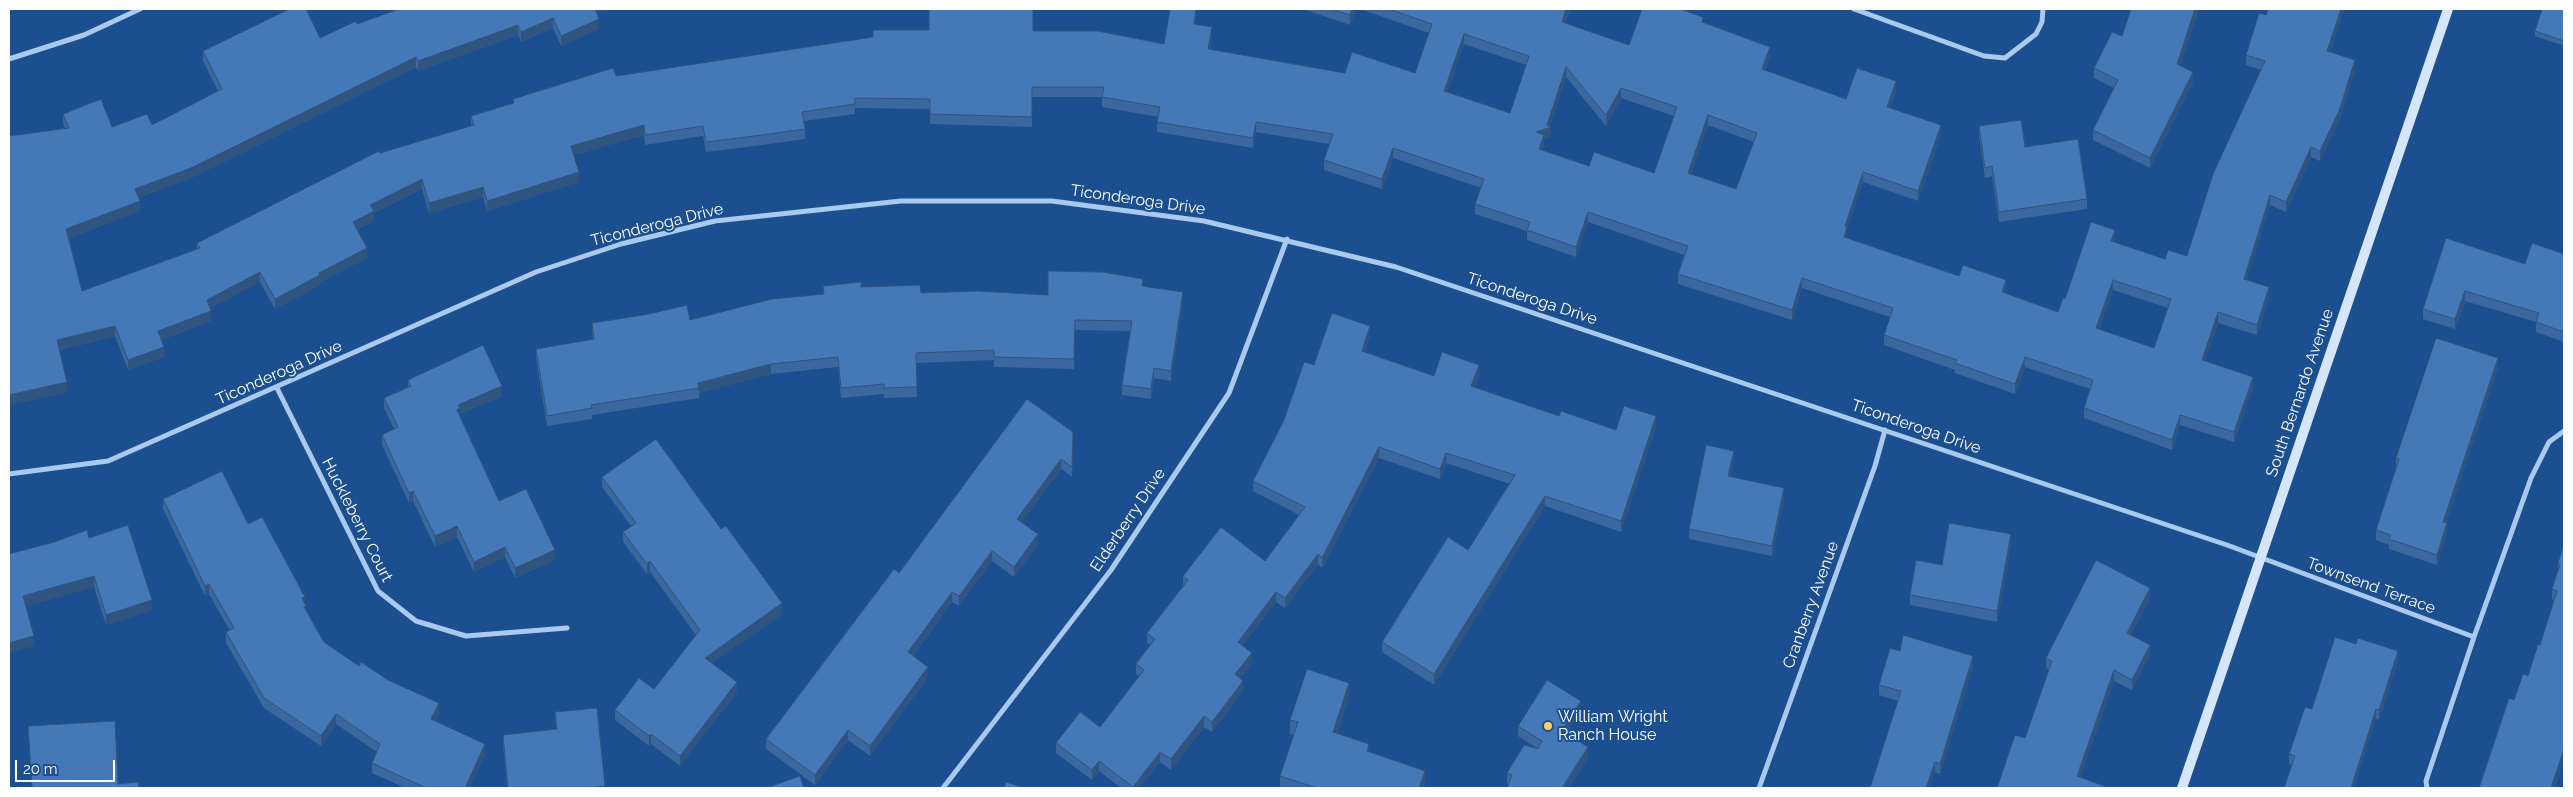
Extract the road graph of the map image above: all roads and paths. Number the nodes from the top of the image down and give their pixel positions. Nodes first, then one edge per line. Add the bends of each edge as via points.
1 (140, 9) edge
2 (1854, 9) edge
3 (2043, 9) edge
4 (2448, 9) edge
5 (9, 59) edge
6 (1287, 239) junction
7 (277, 388) junction
8 (1885, 430) junction
9 (2564, 432) edge
10 (9, 474) edge
11 (2260, 558) junction
12 (566, 628) dead end
13 (2474, 637) junction
14 (944, 788) edge
15 (1759, 788) edge
16 (2182, 788) edge
17 (2427, 788) edge

1 - 5 street via 84,35
2 - 3 street via 1984,56 2005,58 2036,34 2042,22
4 - 11 street, South Bernardo Avenue
6 - 7 street, Ticonderoga Drive via 1204,221 1052,202 901,201 715,221 621,244 536,272
6 - 8 street, Ticonderoga Drive via 1396,267
6 - 14 street, Elderberry Drive via 1229,393 1111,570
7 - 10 street, Ticonderoga Drive via 108,461
7 - 12 street, Huckleberry Court via 378,591 416,622 466,636
8 - 11 street, Ticonderoga Drive
8 - 15 street, Cranberry Avenue via 1875,466
9 - 13 street via 2549,442 2531,478
11 - 13 street, Townsend Terrace
11 - 16 street, South Bernardo Avenue
13 - 17 street via 2426,781

